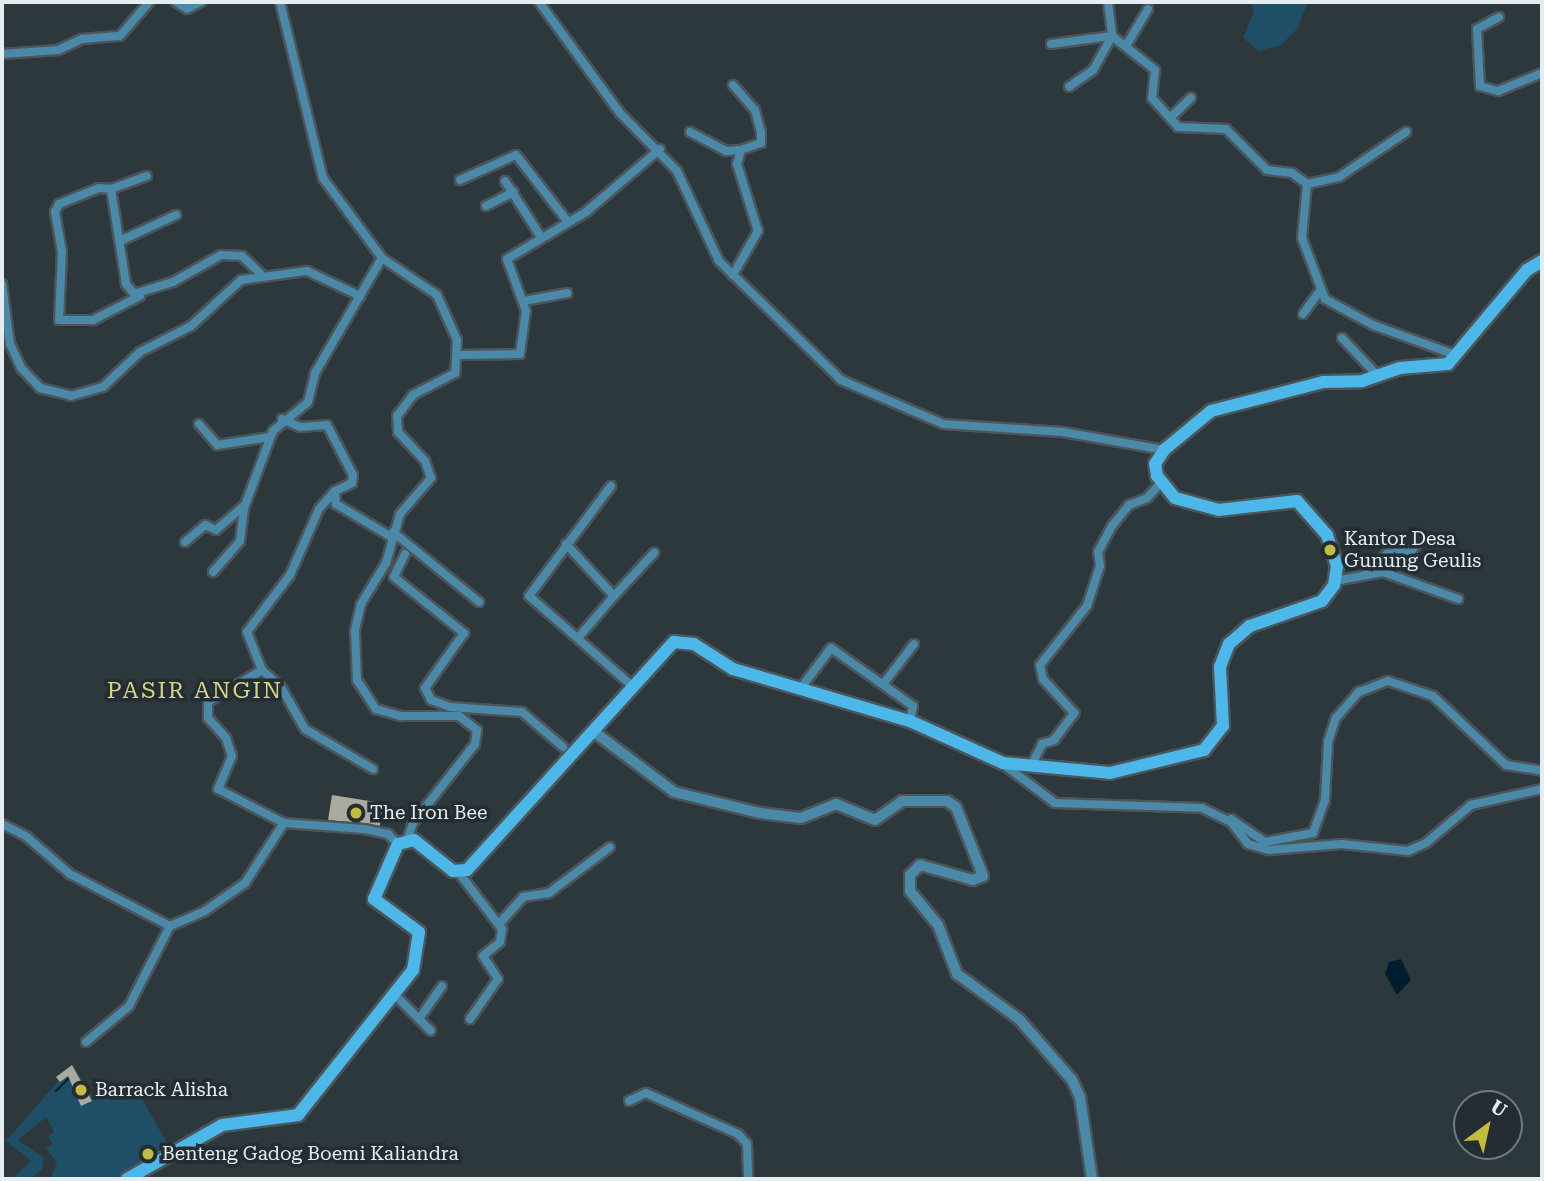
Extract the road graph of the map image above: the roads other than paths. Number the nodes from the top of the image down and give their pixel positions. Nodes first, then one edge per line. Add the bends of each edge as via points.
1 (149, 2) edge
2 (176, 2) edge
3 (201, 2) edge
4 (280, 2) edge
5 (539, 2) edge
6 (1108, 2) edge
7 (1148, 9) dead end
8 (1499, 18) dead end
9 (1112, 36) junction
10 (1051, 44) dead end
11 (1126, 46) junction
12 (2, 54) edge
13 (1542, 74) edge
14 (733, 85) dead end
15 (1069, 87) dead end
16 (1191, 98) dead end
17 (1170, 118) junction
18 (690, 132) dead end
19 (1406, 132) dead end
20 (660, 149) junction
21 (741, 150) junction
22 (147, 176) dead end
23 (460, 180) dead end
24 (505, 181) dead end
25 (1307, 184) junction
26 (111, 189) junction
27 (514, 192) junction
28 (486, 206) dead end
29 (176, 215) dead end
30 (568, 222) junction
31 (541, 237) junction
32 (120, 241) junction
33 (382, 258) junction
34 (1542, 261) edge
35 (262, 275) junction
36 (733, 275) junction
37 (2, 284) edge
38 (1319, 292) junction
39 (567, 293) dead end
40 (140, 296) junction
41 (360, 296) junction
42 (524, 301) junction
43 (1303, 314) dead end
44 (1342, 338) dead end
45 (458, 355) junction
46 (1456, 355) junction
47 (1379, 377) junction
48 (282, 419) junction
49 (199, 424) dead end
50 (270, 437) junction
51 (1164, 450) junction
52 (1160, 485) junction
53 (611, 486) dead end
54 (335, 491) junction
55 (244, 506) junction
56 (393, 535) junction
57 (1421, 540) dead end
58 (185, 542) dead end
59 (566, 544) junction
60 (654, 553) dead end
61 (405, 554) dead end
62 (213, 572) dead end
63 (1366, 574) junction
64 (1335, 582) junction
65 (614, 596) junction
66 (1458, 599) dead end
67 (479, 602) dead end
68 (578, 638) junction
69 (914, 644) dead end
70 (262, 670) junction
71 (884, 683) junction
72 (631, 685) junction
73 (801, 688) junction
74 (470, 707) junction
75 (467, 719) junction
76 (910, 721) junction
77 (593, 731) junction
78 (563, 747) dead end
79 (1003, 763) junction
80 (1031, 766) junction
81 (373, 769) dead end
82 (1542, 771) edge
83 (1542, 789) edge
84 (1225, 817) junction
85 (284, 823) junction
86 (2, 824) edge
87 (403, 842) junction
88 (610, 847) dead end
89 (459, 873) junction
90 (499, 924) junction
91 (170, 926) junction
92 (442, 986) dead end
93 (396, 996) junction
94 (419, 1019) junction
95 (470, 1019) dead end
96 (431, 1031) dead end
97 (86, 1042) dead end
98 (629, 1101) dead end
99 (127, 1179) edge
100 (748, 1179) edge
101 (1092, 1179) edge

1 - 12 street via 120,36 82,38 58,50
2 - 3 street via 187,9
4 - 33 street via 320,173
5 - 20 street via 620,113
6 - 9 street
7 - 11 street
8 - 13 street via 1477,29 1480,86 1498,91
9 - 10 street
9 - 11 street
9 - 15 street via 1093,69
11 - 17 street via 1155,69 1152,98
14 - 21 street via 760,122 761,143
16 - 17 street
17 - 25 street via 1184,129 1226,130 1267,170 1292,173
18 - 21 street via 723,150
19 - 25 street via 1339,177
20 - 30 street
20 - 36 street via 684,184 719,261
21 - 36 street via 737,174 758,231
22 - 26 street
23 - 30 street via 516,155
24 - 27 street
25 - 38 street via 1301,232
26 - 32 street
26 - 40 street via 99,188 57,206 62,255 58,317 68,323 93,320
27 - 28 street
27 - 31 street
29 - 32 street
30 - 31 street
31 - 42 street via 508,259
32 - 40 street via 127,287
33 - 41 street
33 - 45 street via 438,295 449,314
34 - 46 main road via 1527,270
35 - 37 street via 231,285 191,326 140,352 97,390 71,396 40,388 20,369 10,344
35 - 40 street via 242,256 221,255
35 - 41 street via 310,272
36 - 51 street via 830,370 864,394 948,425 1063,432
38 - 43 street
38 - 46 street via 1373,325
39 - 42 street
41 - 48 street via 315,373 308,402
42 - 45 street via 520,354
44 - 47 street
45 - 56 street via 455,373 413,395 397,416 398,432 425,461 431,478
46 - 47 main road via 1446,364 1399,368
47 - 51 main road via 1323,382 1211,411
48 - 50 street
48 - 54 street via 300,428 321,422 330,427 354,475 353,483
49 - 50 street via 217,445
50 - 55 street
51 - 52 main road via 1155,464
52 - 64 main road via 1183,503 1205,509 1301,503 1333,546
52 - 80 street via 1147,498 1129,505 1112,526 1098,552 1100,566 1087,606 1040,665 1043,679 1074,713 1054,740 1042,744
53 - 59 street
54 - 56 street via 339,507
54 - 70 street via 319,509 290,575 247,632
55 - 58 street via 221,528 205,525
55 - 62 street via 240,541
56 - 67 street
56 - 75 street via 386,563 357,616 355,657 362,691 385,715
57 - 63 street via 1412,550 1387,554
59 - 65 street
59 - 68 street via 529,596
60 - 65 street
61 - 74 street via 394,577 464,633 426,692 438,705
63 - 64 street
63 - 66 street via 1383,572
64 - 80 main road via 1315,606 1253,624 1231,640 1220,667 1223,726 1204,750 1110,773
65 - 68 street
68 - 72 street
69 - 71 street
70 - 81 street via 281,687 305,729
70 - 85 street via 208,702 208,718 226,738 232,755 217,785
71 - 73 street via 831,648
71 - 76 street via 913,706
72 - 73 main road via 662,651 681,641 733,669
72 - 77 main road
73 - 76 main road
74 - 75 street
74 - 78 street via 522,712
75 - 87 street via 477,730 475,744
76 - 79 main road
77 - 89 main road via 478,862
77 - 101 street via 674,792 761,813 801,818 836,804 875,820 902,801 947,801 956,807 983,876 973,880 920,865 910,875 910,891 945,936 957,974 1019,1019 1072,1080 1080,1097
79 - 80 main road
79 - 84 street via 1055,803 1174,804
82 - 84 street via 1506,765 1433,696 1388,681 1359,692 1336,718 1328,742 1325,800 1310,835 1265,842
83 - 84 street via 1471,805 1408,851 1342,844 1262,850 1248,844
85 - 87 street via 365,829
85 - 91 street via 245,883 205,911
86 - 91 street via 27,837 70,874
87 - 89 main road
87 - 93 main road via 374,898 421,938 410,976
88 - 90 street via 549,893 523,897
89 - 90 street
90 - 95 street via 500,942 483,956 498,979
91 - 97 street via 129,1006
92 - 94 street
93 - 94 street
93 - 99 main road via 296,1116 222,1125
94 - 96 street
98 - 100 street via 646,1093 737,1133 747,1144

